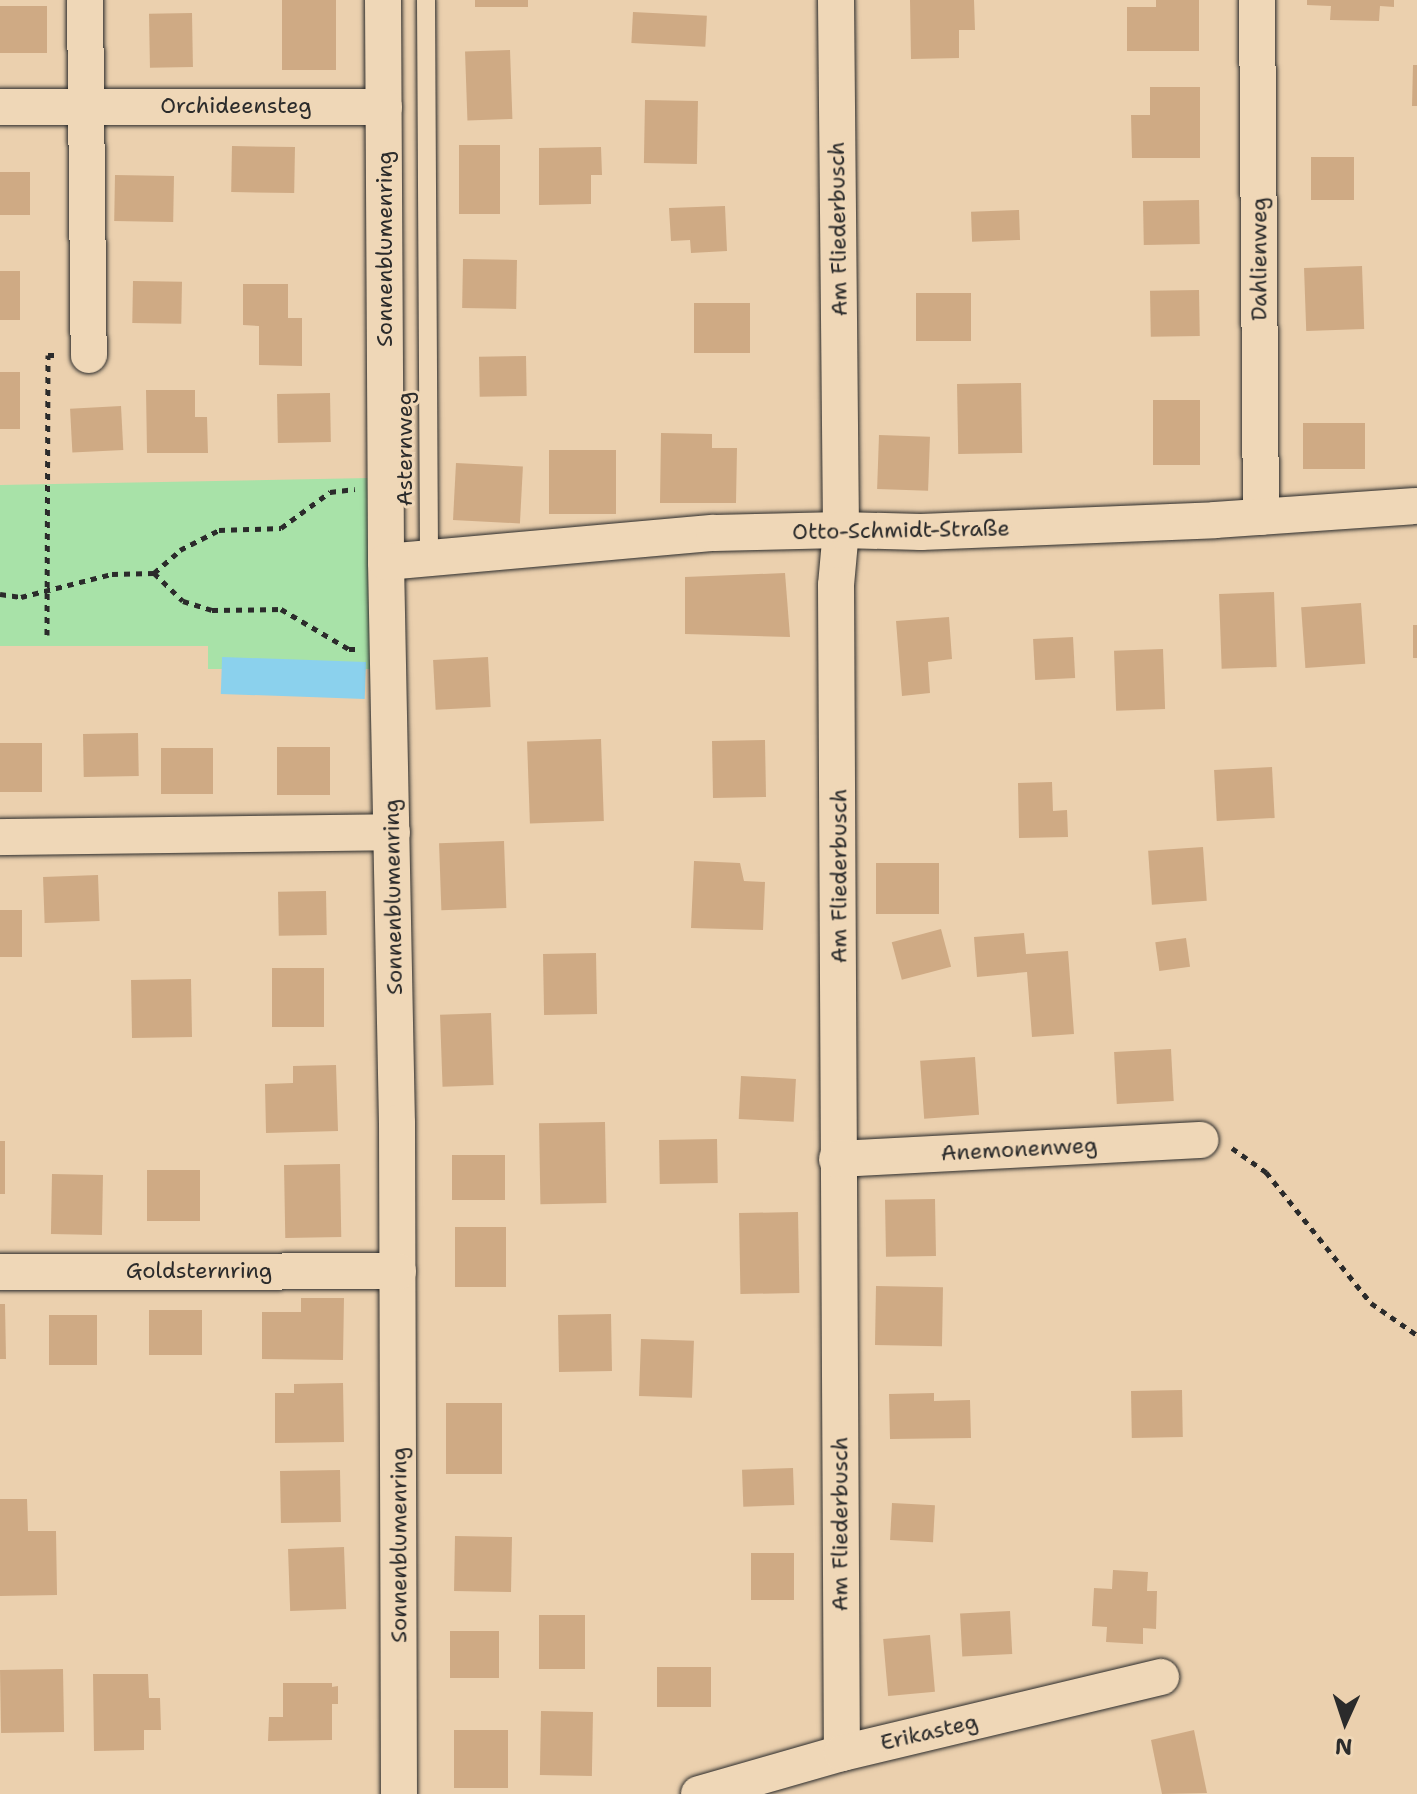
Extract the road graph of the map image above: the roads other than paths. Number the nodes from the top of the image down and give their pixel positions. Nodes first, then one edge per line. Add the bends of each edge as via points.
1 (85, 0) edge
2 (383, 0) edge
3 (426, 0) edge
4 (836, 0) edge
5 (1257, 0) edge
6 (87, 106) junction
7 (0, 107) edge
8 (384, 107) junction
9 (89, 355) road end
10 (1417, 506) edge
11 (1261, 517) junction
12 (841, 530) junction
13 (429, 561) junction
14 (386, 562) junction
15 (392, 832) junction
16 (0, 837) edge
17 (1201, 1140) road end
18 (837, 1159) junction
19 (398, 1271) junction
20 (0, 1272) edge
21 (1161, 1677) dead end
22 (842, 1753) junction
23 (785, 1782) edge
24 (399, 1794) edge
25 (699, 1794) edge

1 - 6 street
2 - 8 street, Sonnenblumenring
3 - 13 lane, Asternweg
4 - 12 street, Am Fliederbusch
5 - 11 street, Dahlienweg
6 - 7 street, Orchideensteg
6 - 8 street, Orchideensteg
6 - 9 street
8 - 14 street, Sonnenblumenring
10 - 11 street, Otto-Schmidt-Straße
11 - 12 street, Otto-Schmidt-Straße via 921,532
12 - 13 street, Otto-Schmidt-Straße via 714,533
12 - 18 street, Am Fliederbusch via 836,585
13 - 14 street, Otto-Schmidt-Straße
14 - 15 street, Sonnenblumenring
15 - 16 street
15 - 19 street, Sonnenblumenring
17 - 18 street, Anemonenweg
18 - 22 street, Am Fliederbusch
19 - 20 street, Goldsternring
19 - 24 street, Sonnenblumenring
21 - 22 street, Erikasteg
22 - 23 street, Erikasteg
23 - 25 street, Erikasteg

